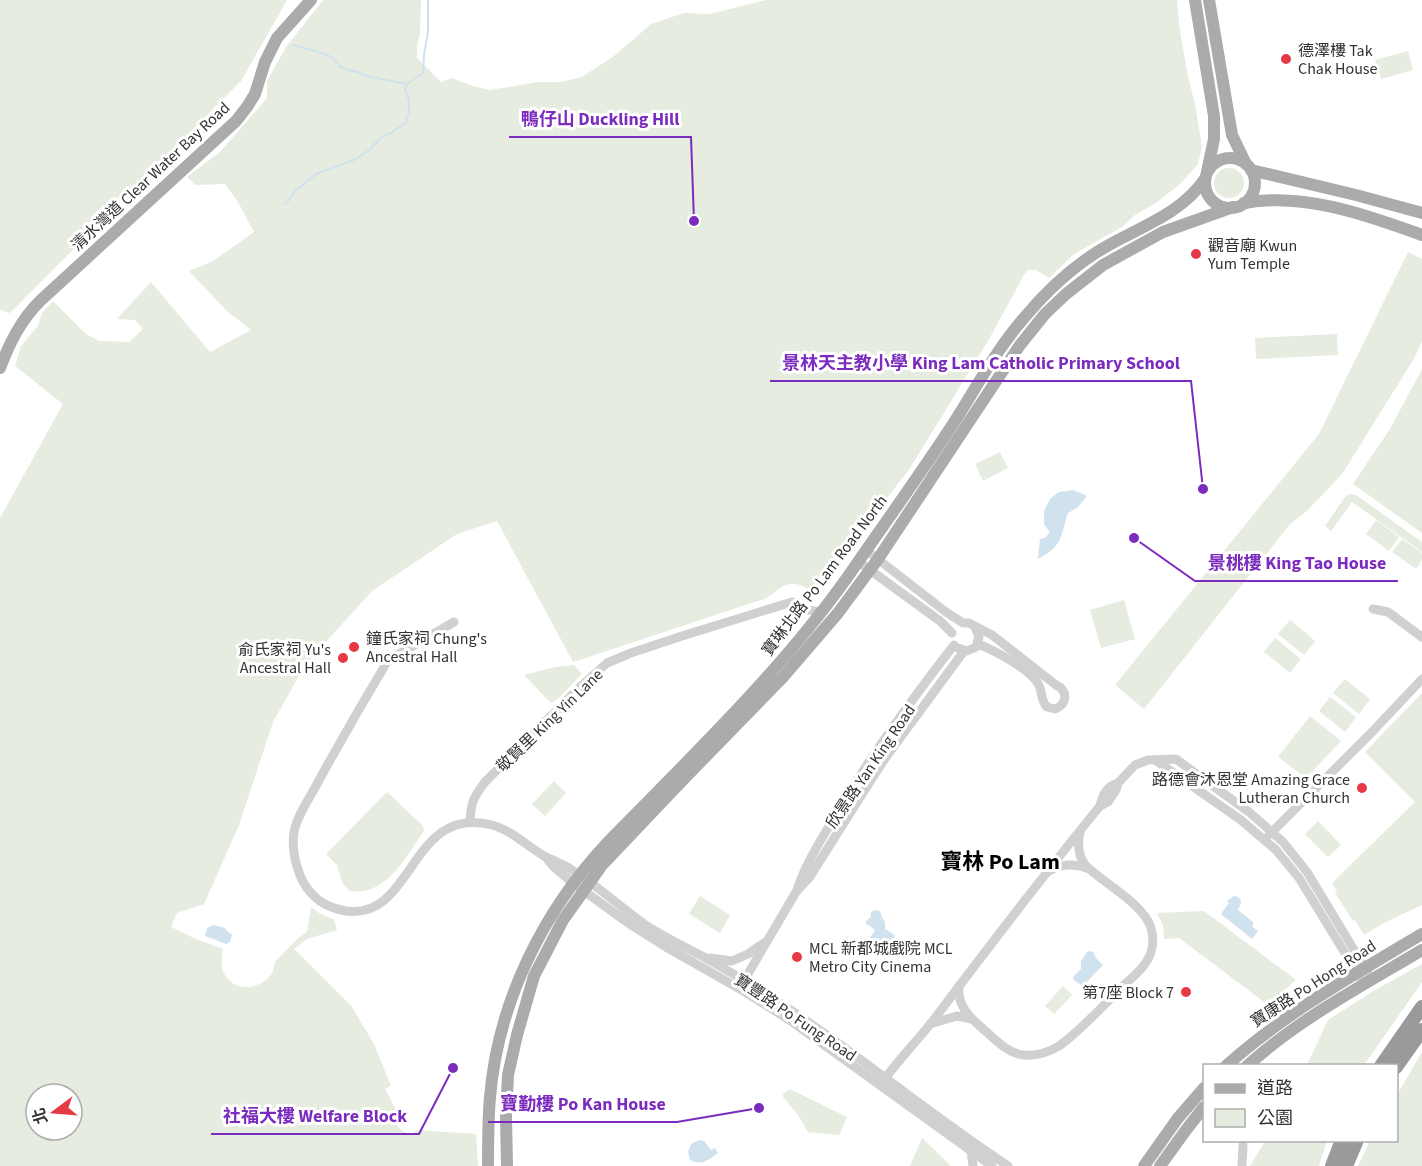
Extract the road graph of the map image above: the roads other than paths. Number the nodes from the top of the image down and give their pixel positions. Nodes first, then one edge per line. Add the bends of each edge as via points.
1 (311, 0) edge
2 (1196, 0) edge
3 (1209, 0) edge
4 (1249, 167) junction
5 (1206, 175) junction
6 (1238, 205) junction
7 (1422, 213) edge
8 (1422, 235) edge
9 (5, 343) edge
10 (0, 368) edge
11 (866, 550) junction
12 (878, 559) junction
13 (859, 562) junction
14 (870, 570) junction
15 (1372, 609) dead end
16 (821, 612) junction
17 (454, 622) dead end
18 (963, 623) junction
19 (975, 627) junction
20 (952, 633) junction
21 (1422, 637) edge
22 (978, 644) junction
23 (954, 645) junction
24 (964, 651) junction
25 (1422, 679) edge
26 (1025, 682) dead end
27 (1040, 687) junction
28 (470, 822) junction
29 (1080, 830) junction
30 (1268, 835) junction
31 (1089, 869) junction
32 (1047, 872) junction
33 (581, 883) junction
34 (796, 892) junction
35 (1422, 933) edge
36 (766, 942) junction
37 (1422, 950) edge
38 (705, 958) junction
39 (1361, 970) junction
40 (1368, 982) junction
41 (742, 985) junction
42 (959, 985) junction
43 (1422, 1007) edge
44 (972, 1019) junction
45 (930, 1024) junction
46 (1422, 1030) edge
47 (1227, 1064) edge
48 (1248, 1064) edge
49 (1382, 1064) edge
50 (1398, 1064) edge
51 (883, 1081) junction
52 (1203, 1089) edge
53 (1203, 1108) edge
54 (1341, 1142) edge
55 (1356, 1142) edge
56 (1243, 1145) dead end
57 (971, 1151) junction
58 (488, 1166) edge
59 (507, 1166) edge
60 (973, 1166) edge
61 (992, 1166) edge
62 (1008, 1166) edge
63 (1144, 1166) edge
64 (1160, 1166) edge
65 (1242, 1166) edge
66 (1332, 1166) edge
67 (1346, 1166) edge

1 - 9 main road, 清水灣道 Clear Water Bay Road via 277,38 255,94 236,121 40,301
2 - 5 main road via 1214,116 1214,139
3 - 4 main road via 1232,135
4 - 5 main road via 1227,158 1214,163
4 - 6 main road via 1254,185 1249,198
4 - 7 main road
5 - 6 main road via 1205,188 1211,200 1222,207
5 - 11 main road, 寶琳北路 Po Lam Road North via 1193,195 1178,208 1094,254 1056,284 1024,317
6 - 8 main road, 寶琳北路 Po Lam Road North via 1276,199 1316,204
6 - 12 main road, 寶琳北路 Po Lam Road North via 1163,232 1103,265 1045,314 998,377
9 - 10 main road, 清水灣道 Clear Water Bay Road
11 - 12 street
11 - 13 main road, 寶琳北路 Po Lam Road North
12 - 14 main road, 寶琳北路 Po Lam Road North
12 - 18 street
13 - 14 street
13 - 16 main road, 寶琳北路 Po Lam Road North
14 - 20 street
14 - 33 main road, 寶琳北路 Po Lam Road North via 783,677
15 - 21 street via 1388,612
16 - 28 street, 敬賢里 King Yin Lane via 792,602 607,663 486,781 471,805
16 - 33 main road, 寶琳北路 Po Lam Road North via 748,697 608,842
17 - 28 street via 387,662 299,818 294,852 300,875 312,895 333,908 360,911 390,896 434,838
18 - 19 street
18 - 20 street
19 - 22 street
19 - 27 street via 992,635 1060,687 1065,693 1063,704 1047,707
20 - 23 street
22 - 24 street
22 - 27 street via 1001,654 1033,677
23 - 24 street
23 - 34 street, 欣景路 Yan King Road via 859,777 802,874
24 - 34 street, 欣景路 Yan King Road via 884,760 809,878
25 - 30 street
26 - 27 street via 1032,681
28 - 33 street via 502,828 561,863
29 - 30 street via 1100,806 1110,786 1119,783 1135,765 1176,759 1249,813
29 - 31 street via 1079,855
29 - 32 street
30 - 39 street via 1292,852 1307,873
31 - 32 street via 1070,864
31 - 44 street via 1137,907 1149,922 1153,941 1144,964 1067,1039 1037,1055 1012,1053
32 - 42 street
33 - 38 street, 寶豐路 Po Fung Road
33 - 41 street, 寶豐路 Po Fung Road via 649,937
33 - 58 main road, 寶琳北路 Po Lam Road North via 552,915 526,962 506,1017 490,1096
33 - 59 main road, 寶琳北路 Po Lam Road North via 534,976 517,1035 508,1075
34 - 36 street, 欣景路 Yan King Road
35 - 39 main road, 寶康路 Po Hong Road
36 - 38 street, 欣景路 Yan King Road via 732,961
36 - 41 street, 欣景路 Yan King Road
37 - 40 main road, 寶康路 Po Hong Road
38 - 41 street, 寶豐路 Po Fung Road
39 - 40 street
39 - 47 main road, 寶康路 Po Hong Road via 1277,1024
40 - 48 main road, 寶康路 Po Hong Road via 1294,1029
41 - 51 street, 寶豐路 Po Fung Road
42 - 44 street via 960,1002
42 - 45 street
43 - 49 highway
44 - 45 street via 957,1016
45 - 51 street
46 - 50 highway
51 - 57 street, 寶豐路 Po Fung Road
51 - 62 street, 寶豐路 Po Fung Road
52 - 63 main road
53 - 64 main road
54 - 66 highway
55 - 67 highway
56 - 65 street
57 - 60 street
57 - 61 street, 寶豐路 Po Fung Road

